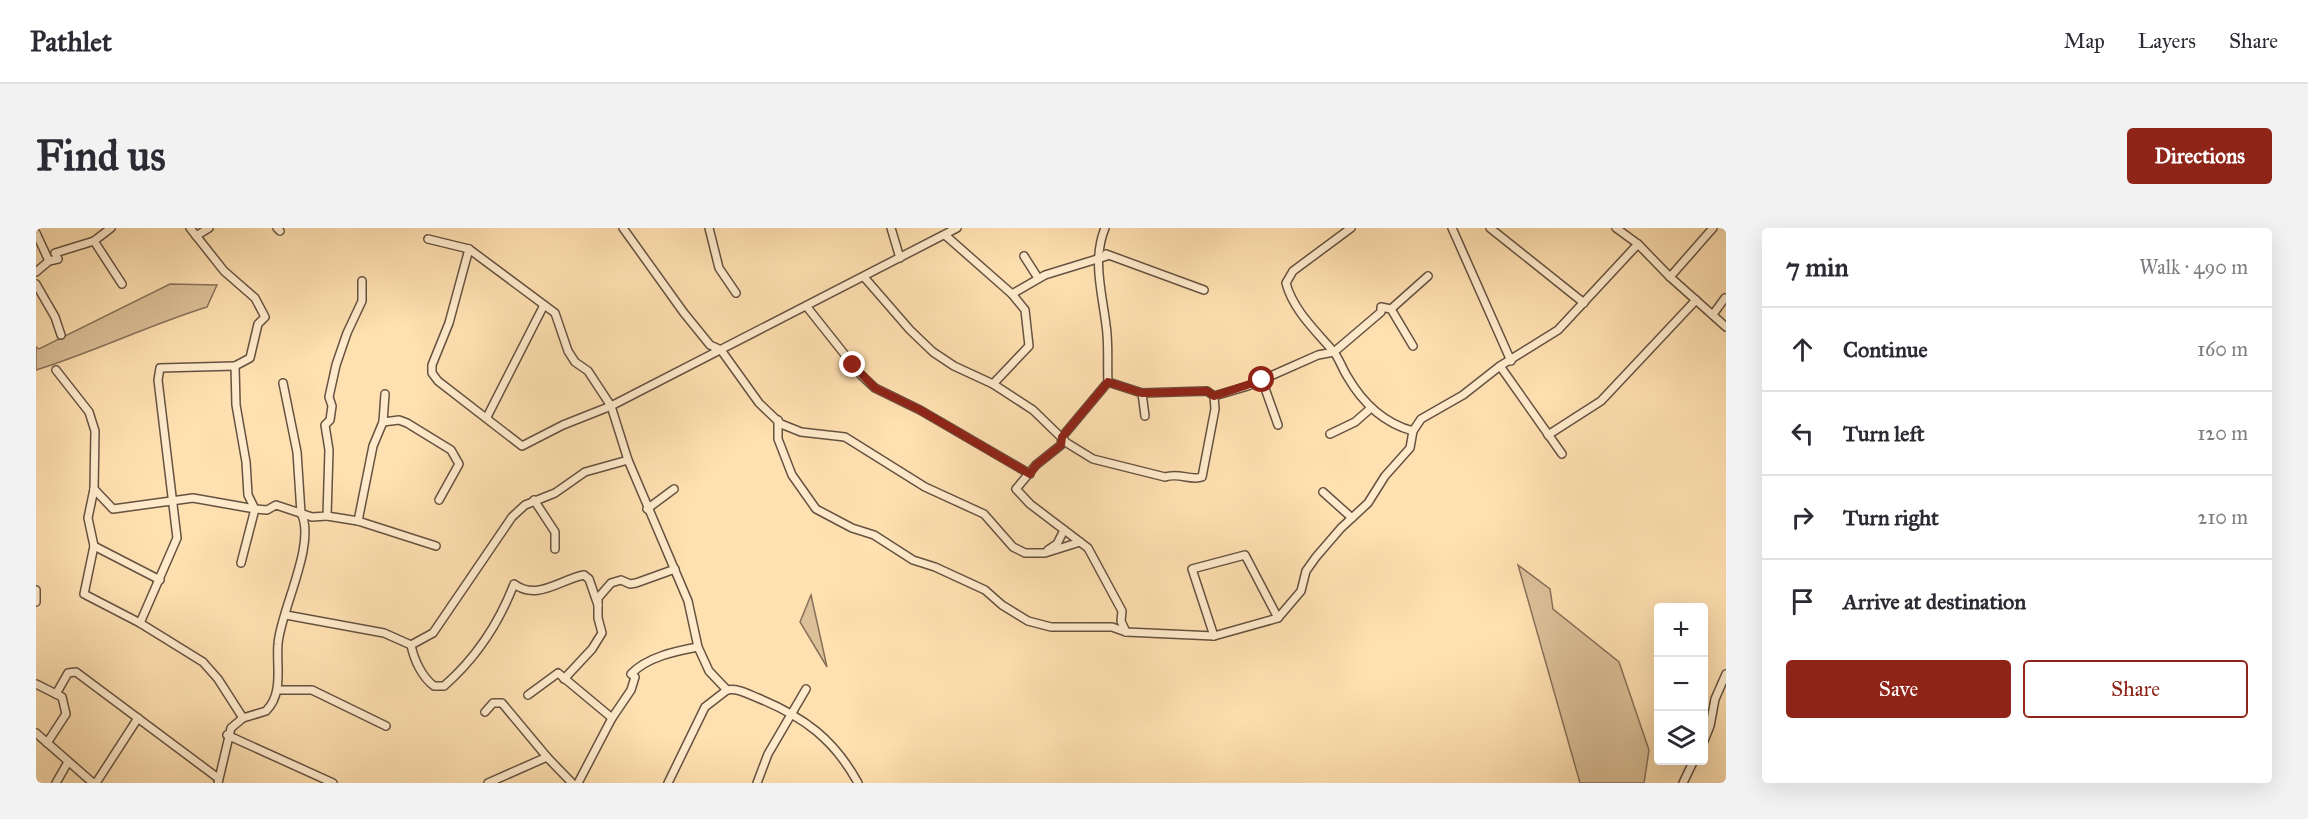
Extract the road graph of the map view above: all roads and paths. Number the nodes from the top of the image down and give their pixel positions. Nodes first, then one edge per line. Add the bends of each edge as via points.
1 (111, 228) edge
2 (190, 228) edge
3 (208, 228) edge
4 (623, 228) edge
5 (709, 228) edge
6 (891, 228) edge
7 (957, 228) edge
8 (1105, 228) edge
9 (1351, 228) edge
10 (1452, 228) edge
11 (1490, 228) edge
12 (1616, 228) edge
13 (1713, 228) edge
14 (36, 233) edge
15 (945, 235) junction
16 (196, 236) junction
17 (428, 239) dead end
18 (94, 241) junction
19 (1638, 244) junction
20 (1098, 246) junction
21 (469, 249) junction
22 (1024, 256) dead end
23 (1107, 256) junction
24 (1098, 257) junction
25 (900, 258) junction
26 (49, 261) junction
27 (36, 272) edge
28 (1428, 276) dead end
29 (864, 277) junction
30 (1038, 278) junction
31 (1670, 278) junction
32 (362, 281) dead end
33 (36, 284) edge
34 (122, 284) dead end
35 (1204, 290) dead end
36 (736, 293) dead end
37 (1012, 294) junction
38 (1725, 298) edge
39 (1696, 300) junction
40 (1584, 303) junction
41 (544, 305) junction
42 (807, 307) junction
43 (1391, 309) junction
44 (1714, 313) junction
45 (1726, 327) edge
46 (61, 335) dead end
47 (1413, 346) dead end
48 (721, 350) junction
49 (1334, 352) junction
50 (1511, 361) junction
51 (235, 366) junction
52 (1500, 366) junction
53 (56, 370) dead end
54 (1262, 380) junction
55 (1108, 382) junction
56 (283, 383) dead end
57 (993, 384) junction
58 (1142, 393) junction
59 (385, 394) dead end
60 (1214, 396) junction
61 (611, 406) junction
62 (1371, 408) junction
63 (1145, 416) dead end
64 (487, 417) junction
65 (778, 420) junction
66 (383, 422) junction
67 (1278, 425) dead end
68 (1413, 430) junction
69 (1330, 434) dead end
70 (1548, 435) junction
71 (1062, 437) junction
72 (1562, 454) dead end
73 (628, 460) junction
74 (1030, 474) junction
75 (94, 489) junction
76 (675, 489) dead end
77 (1323, 492) dead end
78 (439, 500) dead end
79 (534, 500) junction
80 (172, 503) junction
81 (255, 509) junction
82 (647, 509) junction
83 (301, 513) junction
84 (327, 516) junction
85 (1352, 518) junction
86 (358, 521) junction
87 (1064, 530) junction
88 (1080, 542) junction
89 (94, 546) junction
90 (436, 546) dead end
91 (555, 549) dead end
92 (1044, 553) junction
93 (241, 564) dead end
94 (675, 569) junction
95 (159, 580) junction
96 (36, 590) edge
97 (36, 602) edge
98 (598, 605) junction
99 (286, 615) junction
100 (1278, 618) junction
101 (140, 623) junction
102 (1126, 632) junction
103 (1214, 636) junction
104 (411, 645) junction
105 (698, 647) junction
106 (1726, 674) edge
107 (564, 678) junction
108 (36, 684) edge
109 (806, 689) dead end
110 (277, 690) junction
111 (727, 690) junction
112 (56, 694) junction
113 (528, 695) dead end
114 (485, 712) dead end
115 (792, 713) junction
116 (612, 717) junction
117 (138, 718) junction
118 (243, 718) junction
119 (386, 726) dead end
120 (1708, 731) edge
121 (36, 733) edge
122 (227, 735) junction
123 (47, 743) junction
124 (547, 757) junction
125 (68, 762) junction
126 (1692, 765) edge
127 (218, 781) edge
128 (56, 783) edge
129 (95, 783) edge
130 (333, 783) edge
131 (488, 783) edge
132 (572, 783) edge
133 (578, 783) edge
134 (668, 783) edge
135 (757, 783) edge
136 (858, 783) edge
137 (1683, 783) edge

1 - 18 street
2 - 16 street
3 - 16 street
4 - 48 street via 684,313 710,345
5 - 36 street via 719,268
6 - 25 street
7 - 15 street
8 - 20 street
9 - 49 street via 1293,271 1286,283 1311,327
10 - 50 street
11 - 40 street
12 - 19 street
13 - 31 street
14 - 26 street
15 - 25 street
15 - 37 street
16 - 51 street via 224,271 255,298 265,317 258,324 250,358
17 - 21 street
18 - 26 street via 55,253 58,259
18 - 34 street
19 - 31 street
19 - 40 street
20 - 23 street
20 - 24 street
21 - 41 street
21 - 64 street via 432,373
22 - 30 street
23 - 24 street
23 - 35 street
24 - 30 street
24 - 55 street via 1107,326
25 - 29 street
26 - 27 street
28 - 43 street
29 - 42 street
29 - 57 street via 933,352
30 - 37 street
31 - 39 street
32 - 84 street via 362,302 336,365 330,420 325,426 329,450
33 - 46 street
37 - 57 street via 1025,310 1029,346
38 - 44 street
39 - 44 street
39 - 70 street via 1601,400
40 - 50 street via 1558,330
41 - 61 street via 555,314 575,362 588,371
41 - 64 street
42 - 48 street
42 - 74 street via 875,388
43 - 47 street
43 - 49 street via 1382,308
44 - 45 street
48 - 61 street
48 - 65 street via 759,404
49 - 54 street
49 - 62 street
50 - 52 street
51 - 80 street via 160,368 158,380
51 - 81 street via 248,495
52 - 68 street via 1463,395 1421,419
52 - 70 street
53 - 75 street via 89,412 95,431
54 - 60 street
54 - 67 street
55 - 58 street
55 - 71 street
56 - 83 street via 297,452
57 - 71 street via 1033,410
58 - 60 street via 1207,391
58 - 63 street
59 - 66 street
60 - 71 street via 1202,477 1195,479 1176,474 1165,477 1093,459
61 - 64 street via 563,425 525,446
61 - 73 street
62 - 68 street via 1398,427
62 - 69 street via 1355,422
65 - 92 street via 801,432 845,437 925,487 984,514 1013,547 1025,553
65 - 102 street via 778,439 792,475 816,509 874,535 913,560 985,590 1028,621 1051,627 1112,627
66 - 78 street via 407,423 457,456 459,464
66 - 86 street via 373,446
68 - 85 street via 1410,448
70 - 72 street
71 - 74 street via 1061,445
73 - 79 street via 585,472 555,493
73 - 82 street
74 - 87 street via 1016,492
75 - 80 street via 113,509
75 - 89 street via 88,518
76 - 82 street
77 - 85 street
79 - 91 street via 555,532
79 - 104 street via 513,517 434,633
80 - 81 street via 193,498
80 - 95 street via 177,538
81 - 83 street via 267,510 276,505
81 - 93 street
82 - 94 street
83 - 84 street
83 - 99 street via 302,554
84 - 86 street
85 - 100 street via 1311,564 1301,591
86 - 90 street
87 - 88 street
87 - 92 street via 1057,544
88 - 92 street
88 - 102 street via 1090,550 1122,611
89 - 95 street
89 - 101 street via 84,594
94 - 98 street via 630,584 616,580 598,598
94 - 105 street via 688,601
95 - 101 street
96 - 97 street
98 - 104 street via 584,575 536,592 514,584 479,650 444,686 434,687 426,679
98 - 107 street via 602,633
99 - 104 street via 384,633
99 - 110 street via 278,642
100 - 103 street
100 - 103 street via 1245,555 1192,569
101 - 118 street via 202,662
102 - 103 street
105 - 111 street via 709,671
105 - 116 street via 671,652 636,669 631,674 635,677 631,690
106 - 120 street
107 - 113 street via 558,673
107 - 116 street
108 - 112 street
109 - 115 street
110 - 118 street via 266,711
110 - 119 street via 312,690
111 - 115 street via 734,689
111 - 134 street via 705,707
112 - 117 street via 73,671
112 - 123 street via 62,697 66,714
114 - 124 street via 494,703 502,704
115 - 135 street via 768,754
115 - 136 street via 825,738
116 - 133 street
117 - 127 street
117 - 129 street
118 - 122 street via 234,723
121 - 123 street
122 - 127 street
122 - 130 street
123 - 125 street
124 - 131 street
124 - 132 street
125 - 128 street
125 - 129 street
126 - 137 street

